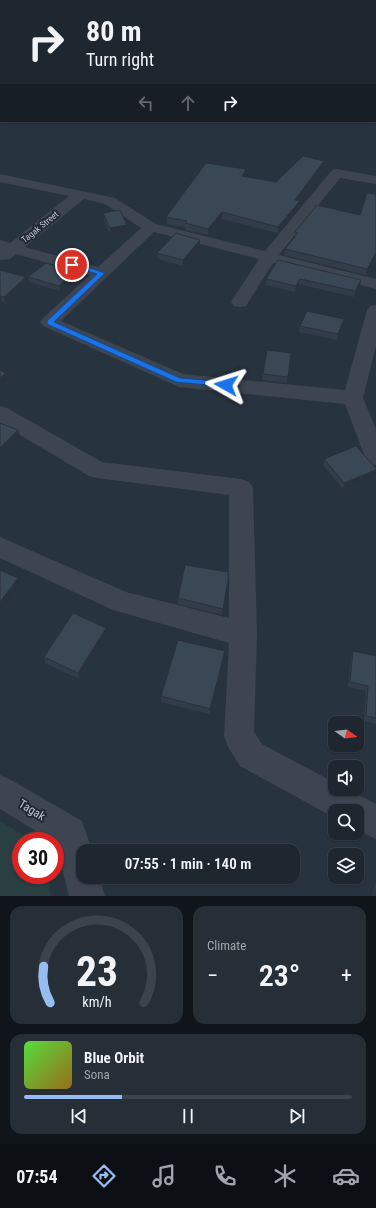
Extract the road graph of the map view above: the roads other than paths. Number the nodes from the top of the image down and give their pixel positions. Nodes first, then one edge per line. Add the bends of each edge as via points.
1 (0, 178) edge
2 (376, 180) edge
3 (80, 194) junction
4 (151, 227) junction
5 (6, 247) edge
6 (268, 258) junction
7 (0, 259) edge
8 (102, 273) junction
9 (376, 284) edge
10 (240, 302) dead end
11 (376, 310) edge
12 (352, 398) junction
13 (0, 413) edge
14 (376, 457) edge
15 (0, 547) edge
16 (243, 634) junction
17 (0, 790) edge
18 (341, 804) edge
19 (364, 816) edge
20 (376, 822) edge
21 (87, 896) edge

1 - 3 street
2 - 6 street via 337,173
3 - 4 street via 110,201
3 - 5 street, Tagak Street
4 - 6 street
4 - 8 street
5 - 7 street, Tagak Street
5 - 8 street
6 - 9 street
6 - 10 street
8 - 12 street via 50,322 179,380
11 - 12 street
12 - 14 street
13 - 16 street via 97,470 241,488
15 - 16 street via 122,602
16 - 18 street via 239,736 251,755
17 - 21 street, Tagak via 70,833
19 - 20 street

